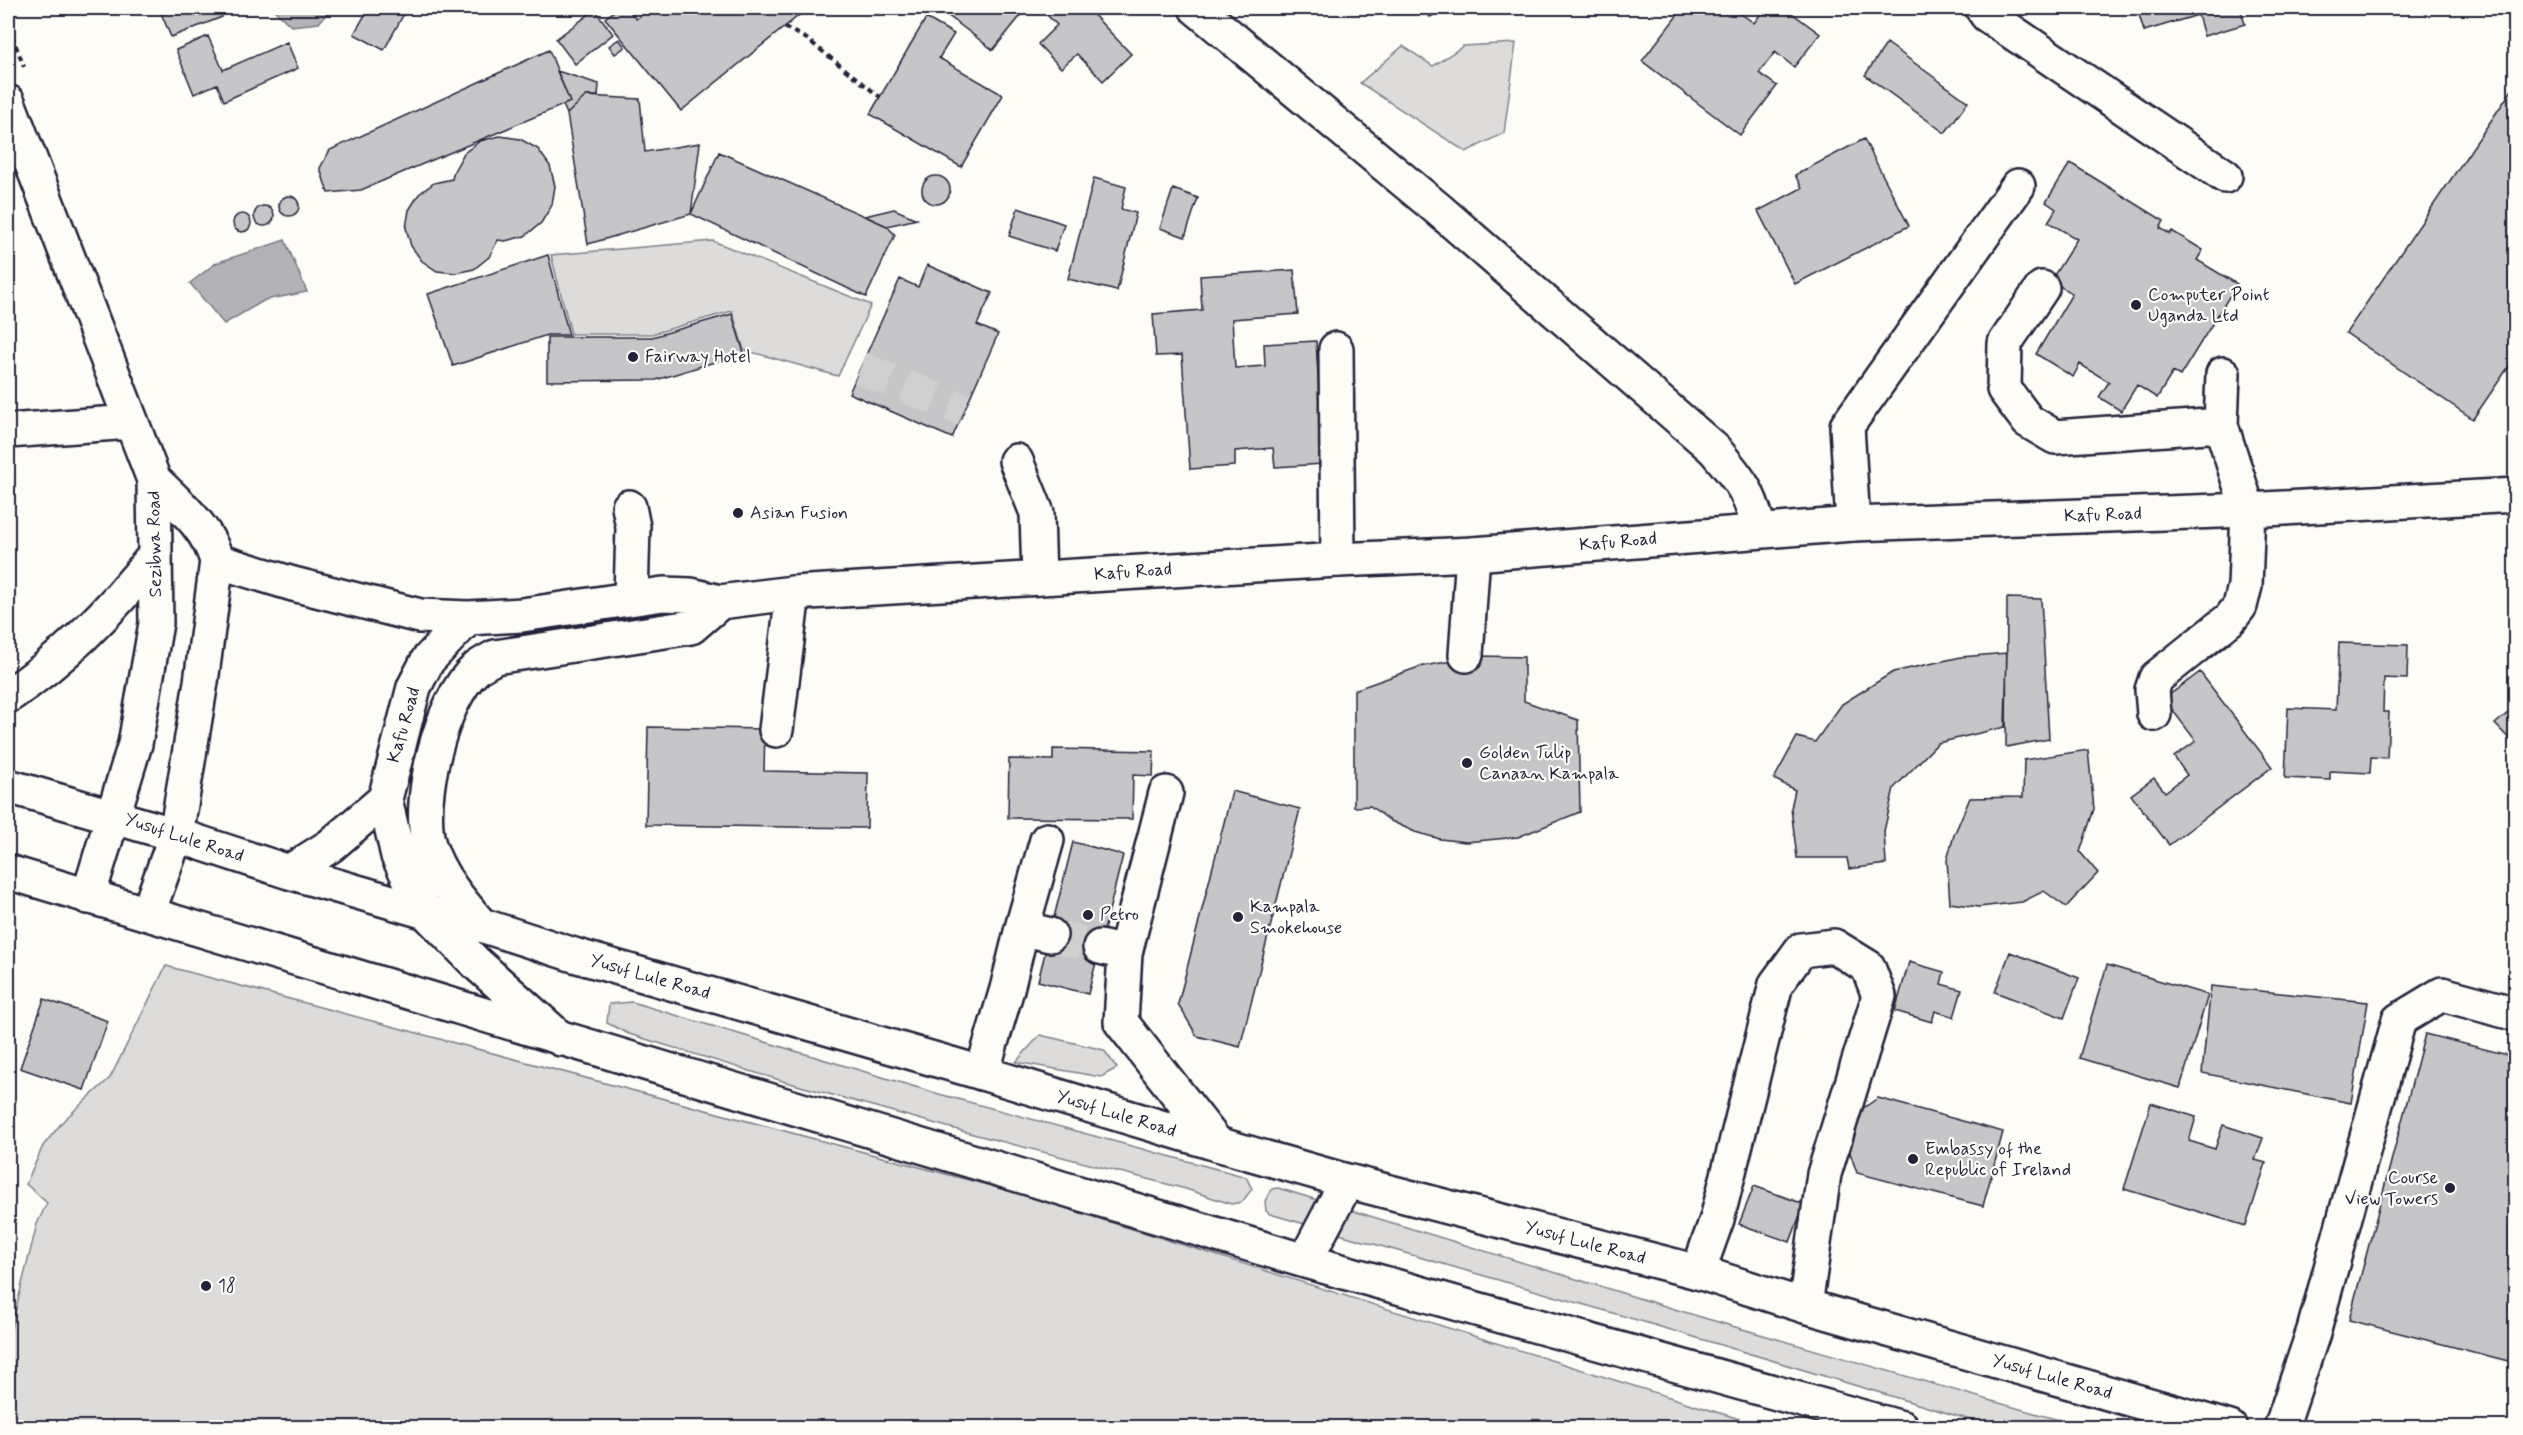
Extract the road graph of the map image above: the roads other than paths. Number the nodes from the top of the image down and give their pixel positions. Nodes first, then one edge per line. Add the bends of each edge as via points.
1 (1196, 8) edge
2 (1982, 8) edge
3 (8, 105) edge
4 (2225, 176) dead end
5 (2018, 186) dead end
6 (2042, 288) dead end
7 (1336, 349) dead end
8 (2223, 375) dead end
9 (130, 422) junction
10 (2221, 425) junction
11 (8, 431) edge
12 (1016, 461) dead end
13 (154, 480) junction
14 (2516, 495) edge
15 (629, 507) dead end
16 (2248, 510) junction
17 (1853, 524) junction
18 (1760, 530) junction
19 (1473, 554) junction
20 (155, 555) junction
21 (1338, 560) junction
22 (217, 561) junction
23 (1039, 578) junction
24 (793, 593) junction
25 (631, 597) junction
26 (720, 602) junction
27 (468, 618) junction
28 (1466, 655) dead end
29 (8, 696) edge
30 (2154, 714) dead end
31 (776, 730) dead end
32 (8, 786) edge
33 (1166, 793) dead end
34 (385, 799) junction
35 (114, 816) junction
36 (176, 835) junction
37 (1047, 840) dead end
38 (8, 872) edge
39 (289, 872) junction
40 (88, 897) junction
41 (148, 912) junction
42 (426, 912) junction
43 (481, 925) junction
44 (2516, 1014) edge
45 (561, 1039) junction
46 (982, 1073) junction
47 (1217, 1144) junction
48 (1347, 1181) junction
49 (1305, 1261) junction
50 (1698, 1272) junction
51 (1805, 1306) junction
52 (1902, 1428) edge
53 (2230, 1428) edge
54 (2281, 1428) edge

1 - 18 main road via 1438,209 1714,449 1749,495
2 - 4 main road
3 - 9 main road, Sezibwa Road
5 - 17 main road via 1847,426
6 - 10 main road via 2006,343 2004,389 2028,421 2055,437
7 - 21 main road
8 - 10 main road
9 - 11 main road
9 - 13 main road, Sezibwa Road
10 - 16 main road
12 - 23 main road via 1037,513
13 - 20 main road, Sezibwa Road
13 - 22 main road via 202,528
14 - 16 main road, Kafu Road
15 - 25 main road via 633,527
16 - 17 main road, Kafu Road
16 - 30 main road via 2245,586 2240,606 2230,619 2156,678 2152,690
17 - 18 main road, Kafu Road
18 - 19 main road, Kafu Road
19 - 21 main road, Kafu Road
19 - 28 main road
20 - 29 main road via 88,631 35,678
20 - 35 main road, Sezibwa Road via 156,623 135,744
21 - 23 main road, Kafu Road
22 - 27 main road via 420,616
22 - 36 main road
23 - 24 main road, Kafu Road
24 - 26 main road, Kafu Road
24 - 31 main road
25 - 26 main road, Kafu Road via 692,595
25 - 27 main road, Kafu Road via 522,615
26 - 43 main road, Kafu Road via 692,627 495,657 476,668 459,689 445,717 435,753 425,814 429,844 441,873
27 - 34 main road, Kafu Road via 428,660 414,687
32 - 35 main road, Yusuf Lule Road
33 - 47 main road via 1113,950 1121,1022
34 - 39 main road via 330,846
34 - 42 main road, Kafu Road via 398,856
35 - 36 main road, Yusuf Lule Road
35 - 40 main road, Sezibwa Road
36 - 39 main road, Yusuf Lule Road
36 - 41 main road
37 - 46 main road via 1036,931
38 - 40 main road
39 - 42 main road, Yusuf Lule Road
40 - 41 main road
41 - 45 main road
42 - 43 main road, Yusuf Lule Road
42 - 45 main road, Kafu Road
43 - 46 main road, Yusuf Lule Road
44 - 54 main road via 2442,994 2399,1020 2314,1330
45 - 49 main road
46 - 47 main road, Yusuf Lule Road
47 - 48 main road, Yusuf Lule Road
48 - 49 main road
48 - 50 main road, Yusuf Lule Road
49 - 52 main road
50 - 51 main road, Yusuf Lule Road
50 - 51 main road via 1716,1219 1776,984 1801,950 1834,946 1868,967 1879,996 1824,1174
51 - 53 main road, Yusuf Lule Road

